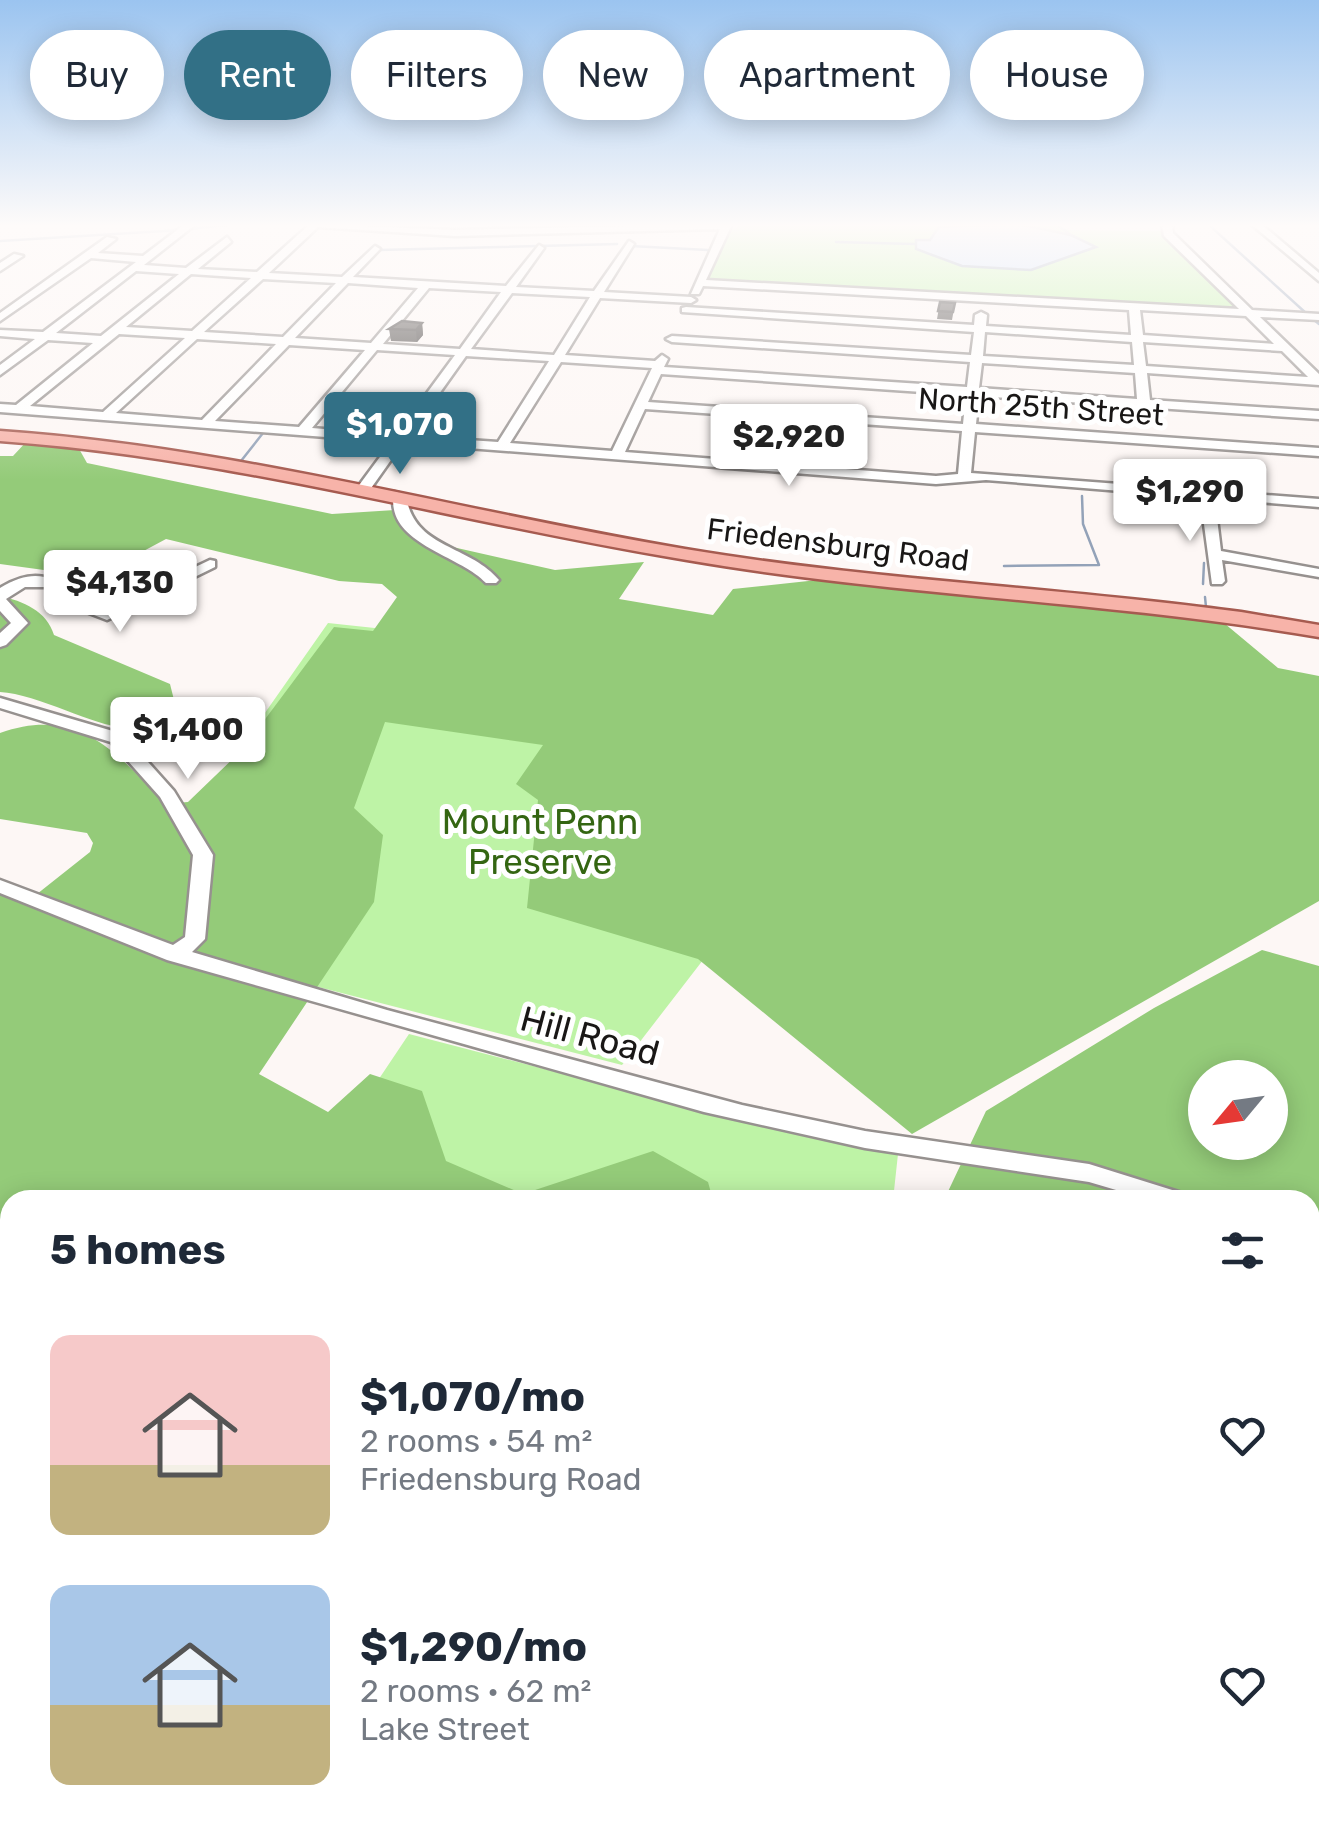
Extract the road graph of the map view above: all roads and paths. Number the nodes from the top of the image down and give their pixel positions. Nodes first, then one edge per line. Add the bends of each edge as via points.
1 (80, 309) edge
2 (140, 309) edge
3 (222, 309) edge
4 (317, 309) edge
5 (405, 309) edge
6 (497, 309) edge
7 (589, 309) edge
8 (686, 309) edge
9 (745, 309) edge
10 (981, 309) edge
11 (1134, 309) edge
12 (1142, 309) edge
13 (1247, 309) edge
14 (1254, 316) junction
15 (1319, 317) edge
16 (980, 328) junction
17 (115, 330) junction
18 (0, 333) edge
19 (194, 335) junction
20 (46, 336) junction
21 (672, 339) junction
22 (1137, 339) junction
23 (102, 340) junction
24 (286, 341) junction
25 (374, 346) junction
26 (1285, 348) junction
27 (465, 352) junction
28 (559, 358) junction
29 (977, 358) junction
30 (658, 368) junction
31 (1140, 369) junction
32 (0, 372) edge
33 (1319, 381) edge
34 (974, 392) junction
35 (1144, 402) junction
36 (639, 405) junction
37 (0, 408) edge
38 (20, 408) junction
39 (107, 415) junction
40 (1319, 415) edge
41 (206, 422) junction
42 (971, 427) junction
43 (303, 431) junction
44 (0, 436) edge
45 (401, 439) junction
46 (502, 446) junction
47 (618, 452) junction
48 (1319, 452) edge
49 (964, 477) junction
50 (364, 488) junction
51 (399, 495) junction
52 (1208, 502) junction
53 (1319, 503) edge
54 (1319, 511) edge
55 (1213, 554) junction
56 (210, 564) dead end
57 (1319, 573) edge
58 (490, 580) dead end
59 (1216, 580) dead end
60 (0, 599) edge
61 (1319, 631) edge
62 (0, 642) edge
63 (0, 702) edge
64 (0, 886) edge
65 (196, 939) junction
66 (174, 955) junction
67 (205, 966) junction
68 (1146, 1190) edge

1 - 20 street
2 - 17 street
3 - 19 street
4 - 24 street
5 - 25 street
6 - 27 street
7 - 28 street
8 - 21 street
9 - 16 street
10 - 16 street
11 - 22 street
12 - 14 street
13 - 14 street
14 - 15 street
14 - 26 street
16 - 22 street
16 - 29 street
17 - 19 street
17 - 23 street
18 - 20 street
19 - 24 street
19 - 39 street
20 - 23 street
20 - 32 street
21 - 29 street
21 - 30 street
22 - 26 street
22 - 31 street
23 - 38 street
24 - 25 street
24 - 41 street
25 - 27 street
25 - 43 street
26 - 33 street
27 - 28 street
27 - 45 street
28 - 30 street
28 - 46 street
29 - 31 street
29 - 34 street
30 - 34 street
30 - 36 street
31 - 33 street
31 - 35 street
34 - 35 street
34 - 42 street
35 - 40 street
36 - 42 street, North 25th Street
36 - 47 street
37 - 38 street
38 - 39 street
39 - 41 street
41 - 43 street
42 - 48 street, North 25th Street
42 - 49 street
43 - 45 street
44 - 50 main road, Friedensburg Road via 196,458
45 - 46 street
45 - 50 street
46 - 47 street
47 - 49 street
49 - 52 street
49 - 53 street
50 - 51 main road, Friedensburg Road
51 - 58 street via 421,537
51 - 61 main road, Friedensburg Road via 721,560 1227,615
52 - 54 street
52 - 55 street
55 - 57 street
55 - 59 street
56 - 60 street via 107,615 48,581 16,585
60 - 62 street via 20,626
63 - 65 street via 117,738 168,795 203,855
64 - 66 street, Hill Road
65 - 66 street
65 - 67 street
66 - 67 street, Hill Road
67 - 68 street, Hill Road via 820,1132 1085,1170

